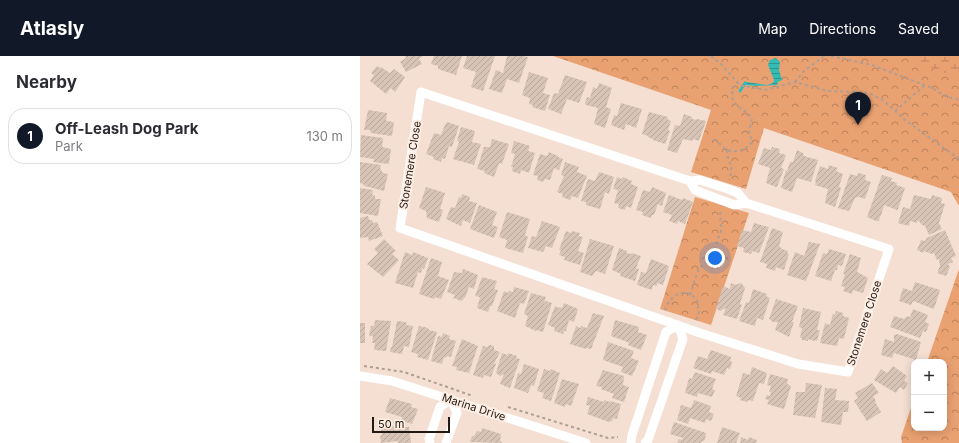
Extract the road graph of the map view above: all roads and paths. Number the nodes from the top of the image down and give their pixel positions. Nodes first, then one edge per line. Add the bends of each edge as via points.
1 (710, 56) edge
2 (824, 56) edge
3 (831, 56) edge
4 (795, 82) junction
5 (738, 83) junction
6 (924, 86) junction
7 (959, 100) edge
8 (895, 112) junction
9 (714, 139) dead end
10 (727, 150) junction
11 (959, 159) edge
12 (728, 183) dead end
13 (720, 205) dead end
14 (690, 294) junction
15 (665, 310) dead end
16 (696, 320) dead end
17 (678, 326) junction
18 (360, 366) edge
19 (360, 376) edge
20 (476, 397) dead end
21 (451, 399) junction
22 (506, 406) dead end
23 (618, 437) dead end
24 (430, 443) edge
25 (446, 443) edge
26 (586, 443) edge
27 (631, 443) edge
28 (645, 443) edge

1 - 5 path
2 - 4 path via 804,71
3 - 6 path via 872,65
4 - 5 path via 765,90
4 - 8 path via 828,91 872,94 883,100
5 - 10 path via 733,88 732,97 736,105 752,118 749,132 752,142 740,150
6 - 7 path
6 - 8 path
8 - 11 path
9 - 10 path
10 - 12 path via 732,166
13 - 14 path via 721,231 713,258 699,268
14 - 15 path via 679,293 671,299
14 - 16 path via 699,305
17 - 17 street, Stonemere Close via 798,364 848,372 889,249 746,202 738,193 728,189 700,180 690,182 420,92 400,228
17 - 27 street via 666,332
17 - 28 street via 683,339
18 - 20 path via 404,372
19 - 21 street, Marina Drive via 392,381
21 - 24 street via 440,407 429,439
21 - 25 street via 457,413
21 - 26 street, Marina Drive
22 - 23 path via 608,438

